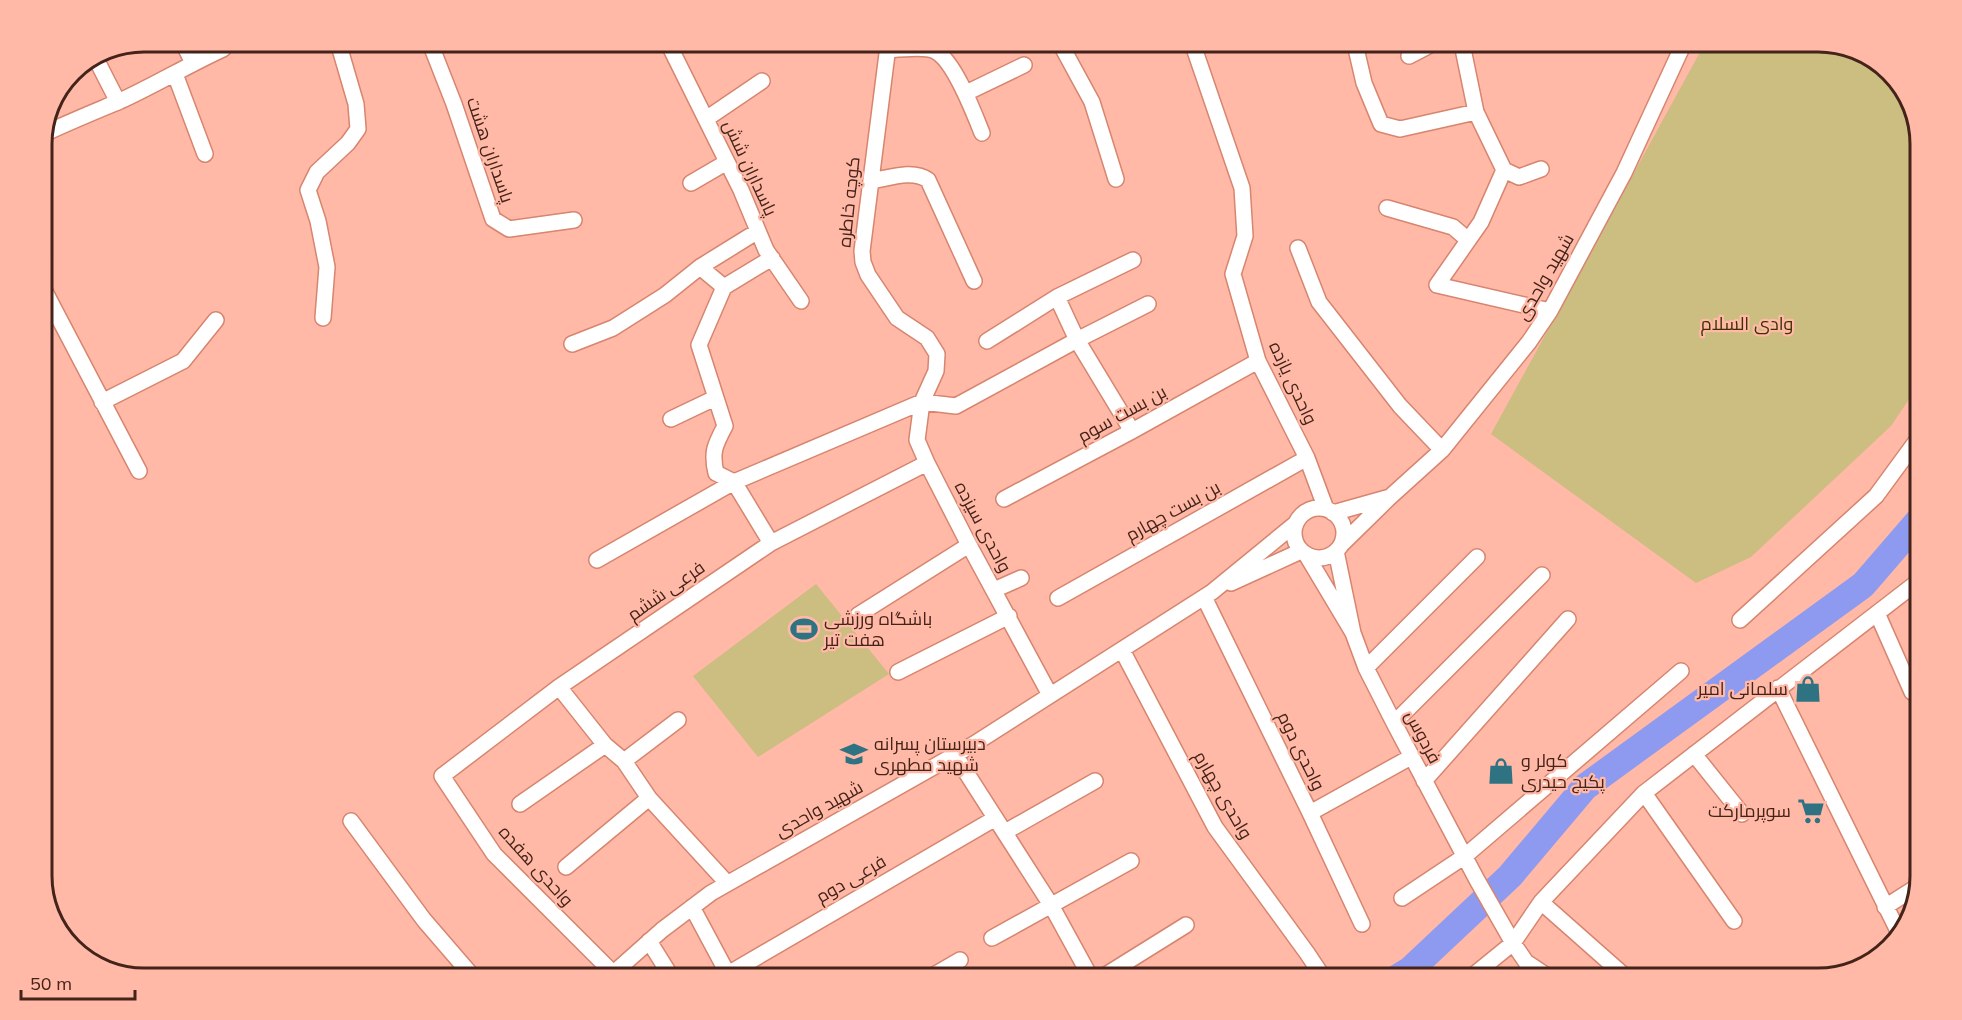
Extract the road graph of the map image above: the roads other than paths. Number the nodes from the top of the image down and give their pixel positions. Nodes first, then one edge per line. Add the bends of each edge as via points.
1 (208, 52) edge
2 (341, 52) edge
3 (434, 52) edge
4 (672, 52) edge
5 (887, 52) edge
6 (938, 52) edge
7 (1065, 52) edge
8 (1194, 52) edge
9 (1357, 52) edge
10 (1417, 52) edge
11 (1464, 52) edge
12 (1680, 52) edge
13 (189, 56) edge
14 (1409, 56) dead end
15 (99, 65) edge
16 (1024, 65) dead end
17 (175, 75) junction
18 (762, 81) dead end
19 (966, 93) junction
20 (118, 102) junction
21 (1476, 112) junction
22 (706, 119) junction
23 (55, 129) edge
24 (982, 132) dead end
25 (205, 154) dead end
26 (727, 162) junction
27 (1541, 169) dead end
28 (1504, 170) junction
29 (1116, 178) dead end
30 (871, 181) junction
31 (691, 183) dead end
32 (1387, 208) dead end
33 (574, 220) dead end
34 (758, 231) junction
35 (1467, 239) junction
36 (1298, 248) dead end
37 (772, 258) junction
38 (1133, 260) dead end
39 (700, 267) junction
40 (974, 281) dead end
41 (724, 287) junction
42 (1057, 297) junction
43 (801, 301) dead end
44 (1148, 304) dead end
45 (53, 307) edge
46 (1550, 311) junction
47 (323, 318) dead end
48 (216, 320) dead end
49 (1077, 340) junction
50 (987, 341) dead end
51 (572, 344) dead end
52 (1258, 361) junction
53 (936, 371) joint
54 (715, 398) junction
55 (102, 402) junction
56 (922, 402) junction
57 (671, 419) dead end
58 (1132, 431) junction
59 (1442, 450) junction
60 (1909, 450) edge
61 (1307, 459) junction
62 (927, 463) junction
63 (139, 471) dead end
64 (734, 482) junction
65 (1390, 497) junction
66 (1004, 499) dead end
67 (1330, 511) junction
68 (1295, 524) junction
69 (771, 543) junction
70 (969, 545) junction
71 (1338, 548) junction
72 (1304, 553) junction
73 (1477, 557) dead end
74 (597, 560) dead end
75 (1542, 575) dead end
76 (1021, 578) dead end
77 (1910, 588) edge
78 (994, 590) junction
79 (1208, 595) junction
80 (1058, 598) dead end
81 (1877, 613) junction
82 (858, 615) dead end
83 (1009, 616) junction
84 (1569, 619) dead end
85 (1740, 620) dead end
86 (1353, 633) junction
87 (1122, 650) junction
88 (1366, 668) junction
89 (1681, 671) dead end
90 (898, 672) dead end
91 (560, 687) junction
92 (1910, 687) edge
93 (1778, 688) junction
94 (1050, 695) junction
95 (678, 720) dead end
96 (1394, 723) junction
97 (605, 745) junction
98 (1694, 754) junction
99 (955, 755) junction
100 (1412, 757) junction
101 (624, 761) junction
102 (442, 776) joint
103 (1095, 781) dead end
104 (1424, 781) junction
105 (1644, 793) junction
106 (650, 798) junction
107 (520, 804) dead end
108 (1310, 813) junction
109 (1742, 814) dead end
110 (994, 819) junction
111 (351, 821) dead end
112 (1005, 832) junction
113 (1464, 856) junction
114 (1131, 861) dead end
115 (566, 867) dead end
116 (727, 883) junction
117 (1908, 892) edge
118 (1402, 898) dead end
119 (1541, 902) junction
120 (1051, 905) junction
121 (692, 907) junction
122 (1886, 907) junction
123 (1734, 921) dead end
124 (1362, 924) dead end
125 (1186, 925) dead end
126 (1895, 925) edge
127 (992, 938) dead end
128 (1511, 939) junction
129 (649, 941) junction
130 (960, 960) dead end
131 (1526, 962) junction
132 (465, 968) edge
133 (602, 968) edge
134 (619, 968) edge
135 (666, 968) edge
136 (725, 968) edge
137 (743, 968) edge
138 (946, 968) edge
139 (1086, 968) edge
140 (1117, 968) edge
141 (1317, 968) edge
142 (1481, 968) edge
143 (1529, 968) edge
144 (1535, 968) edge
145 (1616, 968) edge

1 - 13 street
2 - 47 street via 356,104 358,129 317,172 308,190 327,267
3 - 33 street, پاسداران هشت via 493,219 509,229
4 - 22 street, پاسداران شش
5 - 30 street, كوچه خاطره
6 - 19 street
7 - 29 street via 1092,102
8 - 52 street, واحدی یازده via 1242,188 1245,236 1233,274
9 - 21 street via 1364,83 1381,124 1400,129
10 - 14 street
11 - 21 street
12 - 46 street, شهید واحدی via 1624,173
13 - 17 street
15 - 20 street
16 - 19 street
17 - 20 street
17 - 25 street
18 - 22 street
19 - 24 street
20 - 23 street
21 - 28 street
22 - 26 street, پاسداران شش
26 - 31 street
26 - 34 street, پاسداران شش
27 - 28 street via 1519,177
28 - 35 street via 1481,222
30 - 40 street via 914,175 928,180
30 - 53 street, كوچه خاطره via 863,262 897,318 927,338 937,354
32 - 35 street via 1453,227
34 - 37 street, پاسداران شش
34 - 39 street
35 - 46 street via 1437,285
36 - 59 street via 1319,302 1400,406
37 - 41 street
37 - 43 street, پاسداران شش
38 - 42 street
39 - 41 street
39 - 51 street via 613,328
41 - 54 street via 699,345
42 - 49 street
42 - 50 street
44 - 49 street
45 - 55 street
46 - 59 street, شهید واحدی via 1530,342
48 - 55 street via 183,361
49 - 56 street via 956,406
49 - 58 street
52 - 58 street, بن بست سوم
52 - 61 street, واحدی یازده
53 - 56 street, واحدی سیزده
54 - 57 street
54 - 64 street via 724,426 714,446 716,473
55 - 63 street
56 - 62 street, واحدی سیزده via 917,440
56 - 64 street
58 - 66 street, بن بست سوم
59 - 65 street, شهید واحدی
60 - 85 street via 1876,496
61 - 67 street, واحدی یازده
61 - 80 street, بن بست چهارم
62 - 69 street, فرعی ششم
62 - 70 street, واحدی سیزده
64 - 69 street
64 - 74 street
65 - 67 street
65 - 71 street, شهید واحدی
67 - 68 street via 1312,509
67 - 71 street via 1342,524
68 - 72 street via 1294,538
68 - 79 street
69 - 91 street, فرعی ششم
70 - 78 street, واحدی سیزده
70 - 82 street
71 - 72 street via 1323,558
71 - 86 street
72 - 79 street
72 - 86 street
73 - 88 street
75 - 96 street
76 - 78 street
77 - 81 street
78 - 83 street, واحدی سیزده
79 - 87 street, شهید واحدی
79 - 108 street, واحدی دوم
81 - 92 street
81 - 93 street
83 - 90 street
83 - 94 street, واحدی سیزده
84 - 104 street
86 - 88 street, فردوس
87 - 94 street, شهید واحدی
87 - 141 street, واحدی چهارم via 1215,827
88 - 96 street, فردوس
89 - 113 street
91 - 97 street
91 - 102 street, فرعی ششم
93 - 98 street
93 - 122 street
94 - 99 street, شهید واحدی
95 - 101 street
96 - 100 street, فردوس
97 - 101 street
97 - 107 street
98 - 105 street
98 - 109 street
99 - 110 street
99 - 116 street, شهید واحدی
100 - 104 street, فردوس
100 - 108 street
101 - 106 street
102 - 133 street, واحدی هفده via 494,854
103 - 112 street
104 - 113 street, فردوس
105 - 119 street
105 - 123 street
106 - 115 street
106 - 116 street
108 - 124 street, واحدی دوم
110 - 112 street
110 - 137 street, فرعی دوم
111 - 132 street via 424,920
112 - 120 street
113 - 118 street
113 - 128 street, فردوس
114 - 120 street
116 - 121 street, شهید واحدی
117 - 122 street
119 - 128 street
119 - 145 street
120 - 127 street
120 - 139 street
121 - 129 street, شهید واحدی
121 - 136 street
122 - 126 street
125 - 140 street
128 - 131 street, فردوس
128 - 142 street
129 - 134 street, شهید واحدی
129 - 135 street
130 - 138 street
131 - 143 street
131 - 144 street

